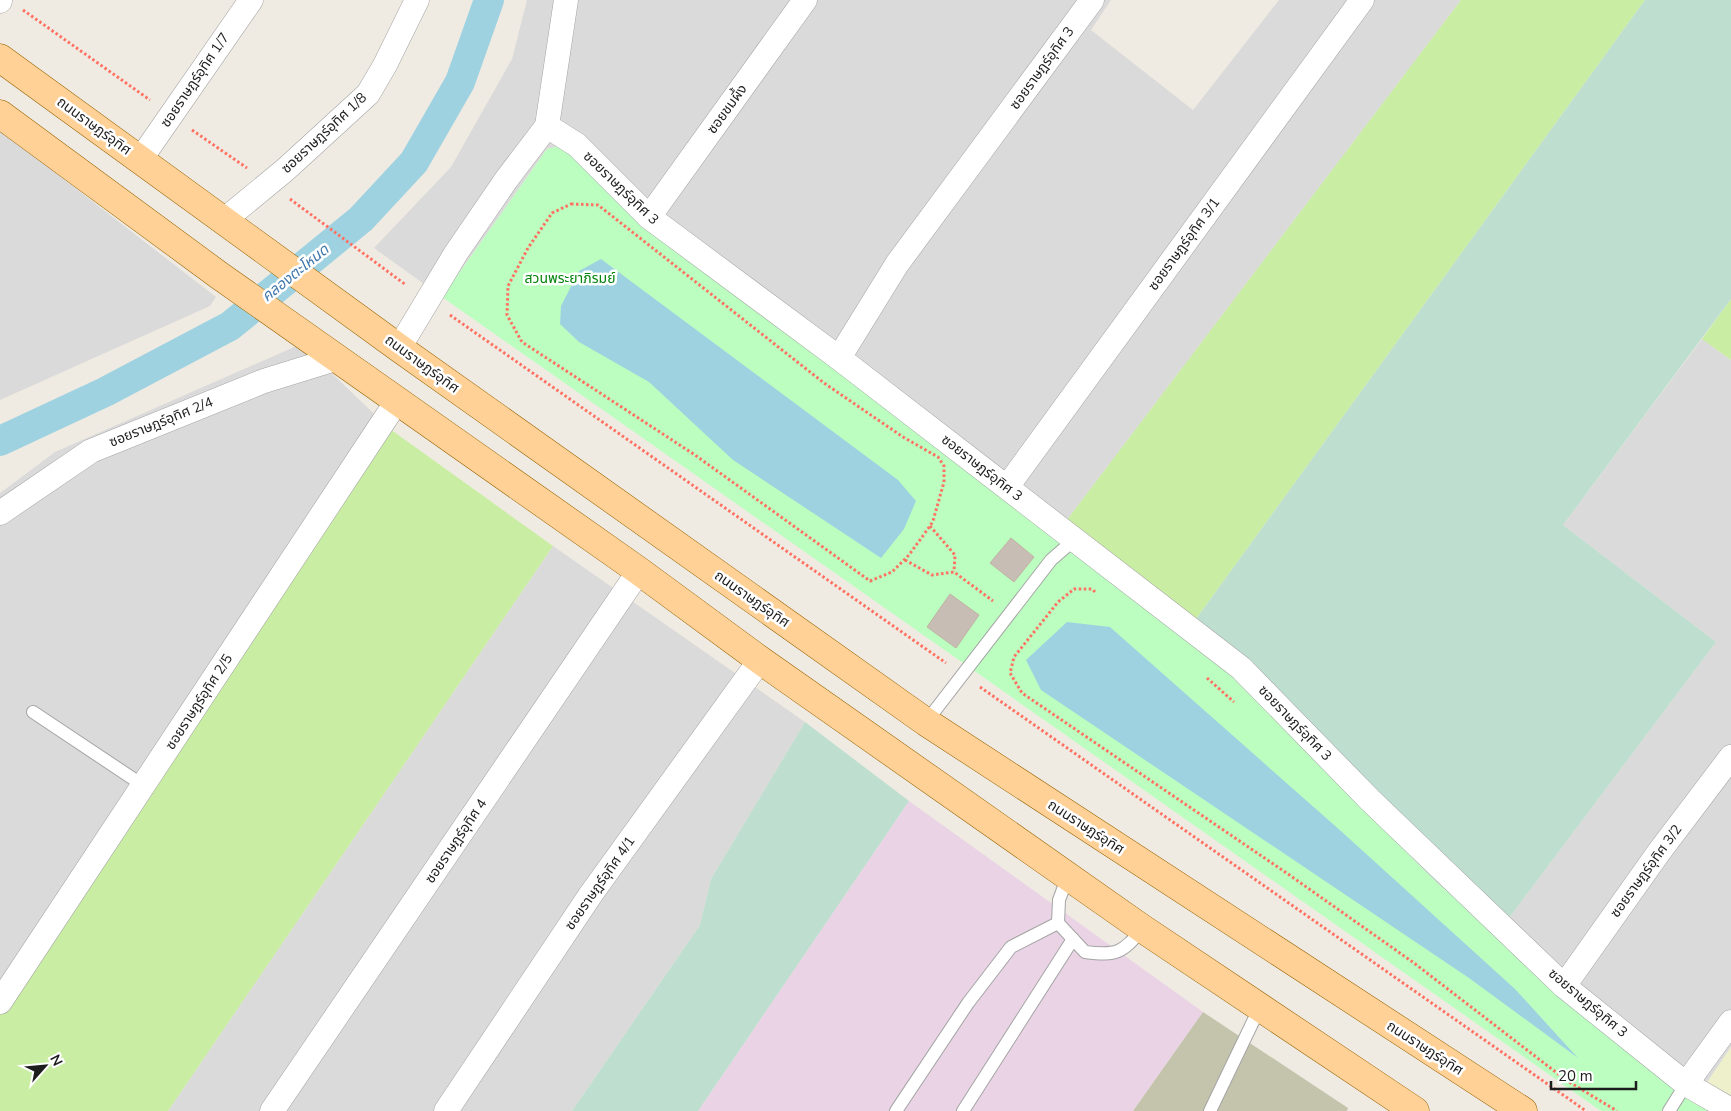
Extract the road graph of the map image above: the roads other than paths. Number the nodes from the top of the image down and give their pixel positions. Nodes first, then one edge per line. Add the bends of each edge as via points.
1 (250, 0) edge
2 (417, 0) edge
3 (566, 0) edge
4 (805, 0) edge
5 (1092, 0) edge
6 (1362, 0) edge
7 (0, 58) edge
8 (0, 114) edge
9 (547, 126) junction
10 (140, 160) junction
11 (649, 217) junction
12 (223, 221) junction
13 (399, 348) junction
14 (325, 351) junction
15 (839, 358) junction
16 (397, 401) junction
17 (1007, 487) junction
18 (0, 513) edge
19 (1075, 539) junction
20 (639, 571) junction
21 (760, 660) junction
22 (33, 712) dead end
23 (926, 722) junction
24 (1731, 757) edge
25 (144, 786) junction
26 (1068, 876) junction
27 (1058, 923) junction
28 (1143, 930) junction
29 (1073, 939) junction
30 (1564, 986) junction
31 (0, 1002) edge
32 (1260, 1007) junction
33 (1731, 1022) edge
34 (1686, 1084) junction
35 (1731, 1110) edge
36 (272, 1111) edge
37 (446, 1111) edge
38 (896, 1111) edge
39 (963, 1111) edge
40 (1210, 1111) edge
41 (1415, 1111) edge
42 (1523, 1111) edge
43 (1669, 1111) edge

1 - 10 street, ซอยราษฎร์อุทิศ 1/7
2 - 12 street, ซอยราษฎร์อุทิศ 1/8 via 368,94 286,170
3 - 9 street
4 - 11 street, ซอยชมผึ้ง
5 - 15 street, ซอยราษฎร์อุทิศ 3 via 897,264
6 - 17 street, ซอยราษฎร์อุทิศ 3/1
7 - 10 main road, ถนนราษฎร์อุทิศ
8 - 14 main road
9 - 11 street, ซอยราษฎร์อุทิศ 3 via 577,145
9 - 13 street via 456,253
10 - 12 main road, ถนนราษฎร์อุทิศ
11 - 15 street, ซอยราษฎร์อุทิศ 3
12 - 13 main road, ถนนราษฎร์อุทิศ
13 - 23 main road, ถนนราษฎร์อุทิศ
14 - 16 main road
14 - 18 street, ซอยราษฎร์อุทิศ 2/4 via 264,381 91,451
15 - 17 street, ซอยราษฎร์อุทิศ 3
16 - 20 main road
16 - 25 street, ซอยราษฎร์อุทิศ 2/5
17 - 19 street, ซอยราษฎร์อุทิศ 3
19 - 23 lane via 1051,560
19 - 30 street, ซอยราษฎร์อุทิศ 3 via 1241,668 1370,800
20 - 21 main road
20 - 36 street, ซอยราษฎร์อุทิศ 4
21 - 26 main road
21 - 37 street, ซอยราษฎร์อุทิศ 4/1 via 591,894
22 - 25 lane
23 - 42 main road, ถนนราษฎร์อุทิศ
24 - 30 street, ซอยราษฎร์อุทิศ 3/2
25 - 31 street, ซอยราษฎร์อุทิศ 2/5
26 - 27 lane via 1059,900
26 - 28 main road
27 - 29 lane
27 - 38 lane via 1011,947 968,1003
28 - 29 lane via 1125,949 1106,954 1085,952
28 - 32 main road
29 - 39 lane
30 - 34 street, ซอยราษฎร์อุทิศ 3
32 - 40 lane
32 - 41 main road
33 - 34 street
34 - 35 street, ซอยราษฎร์อุทิศ 3
34 - 43 lane

